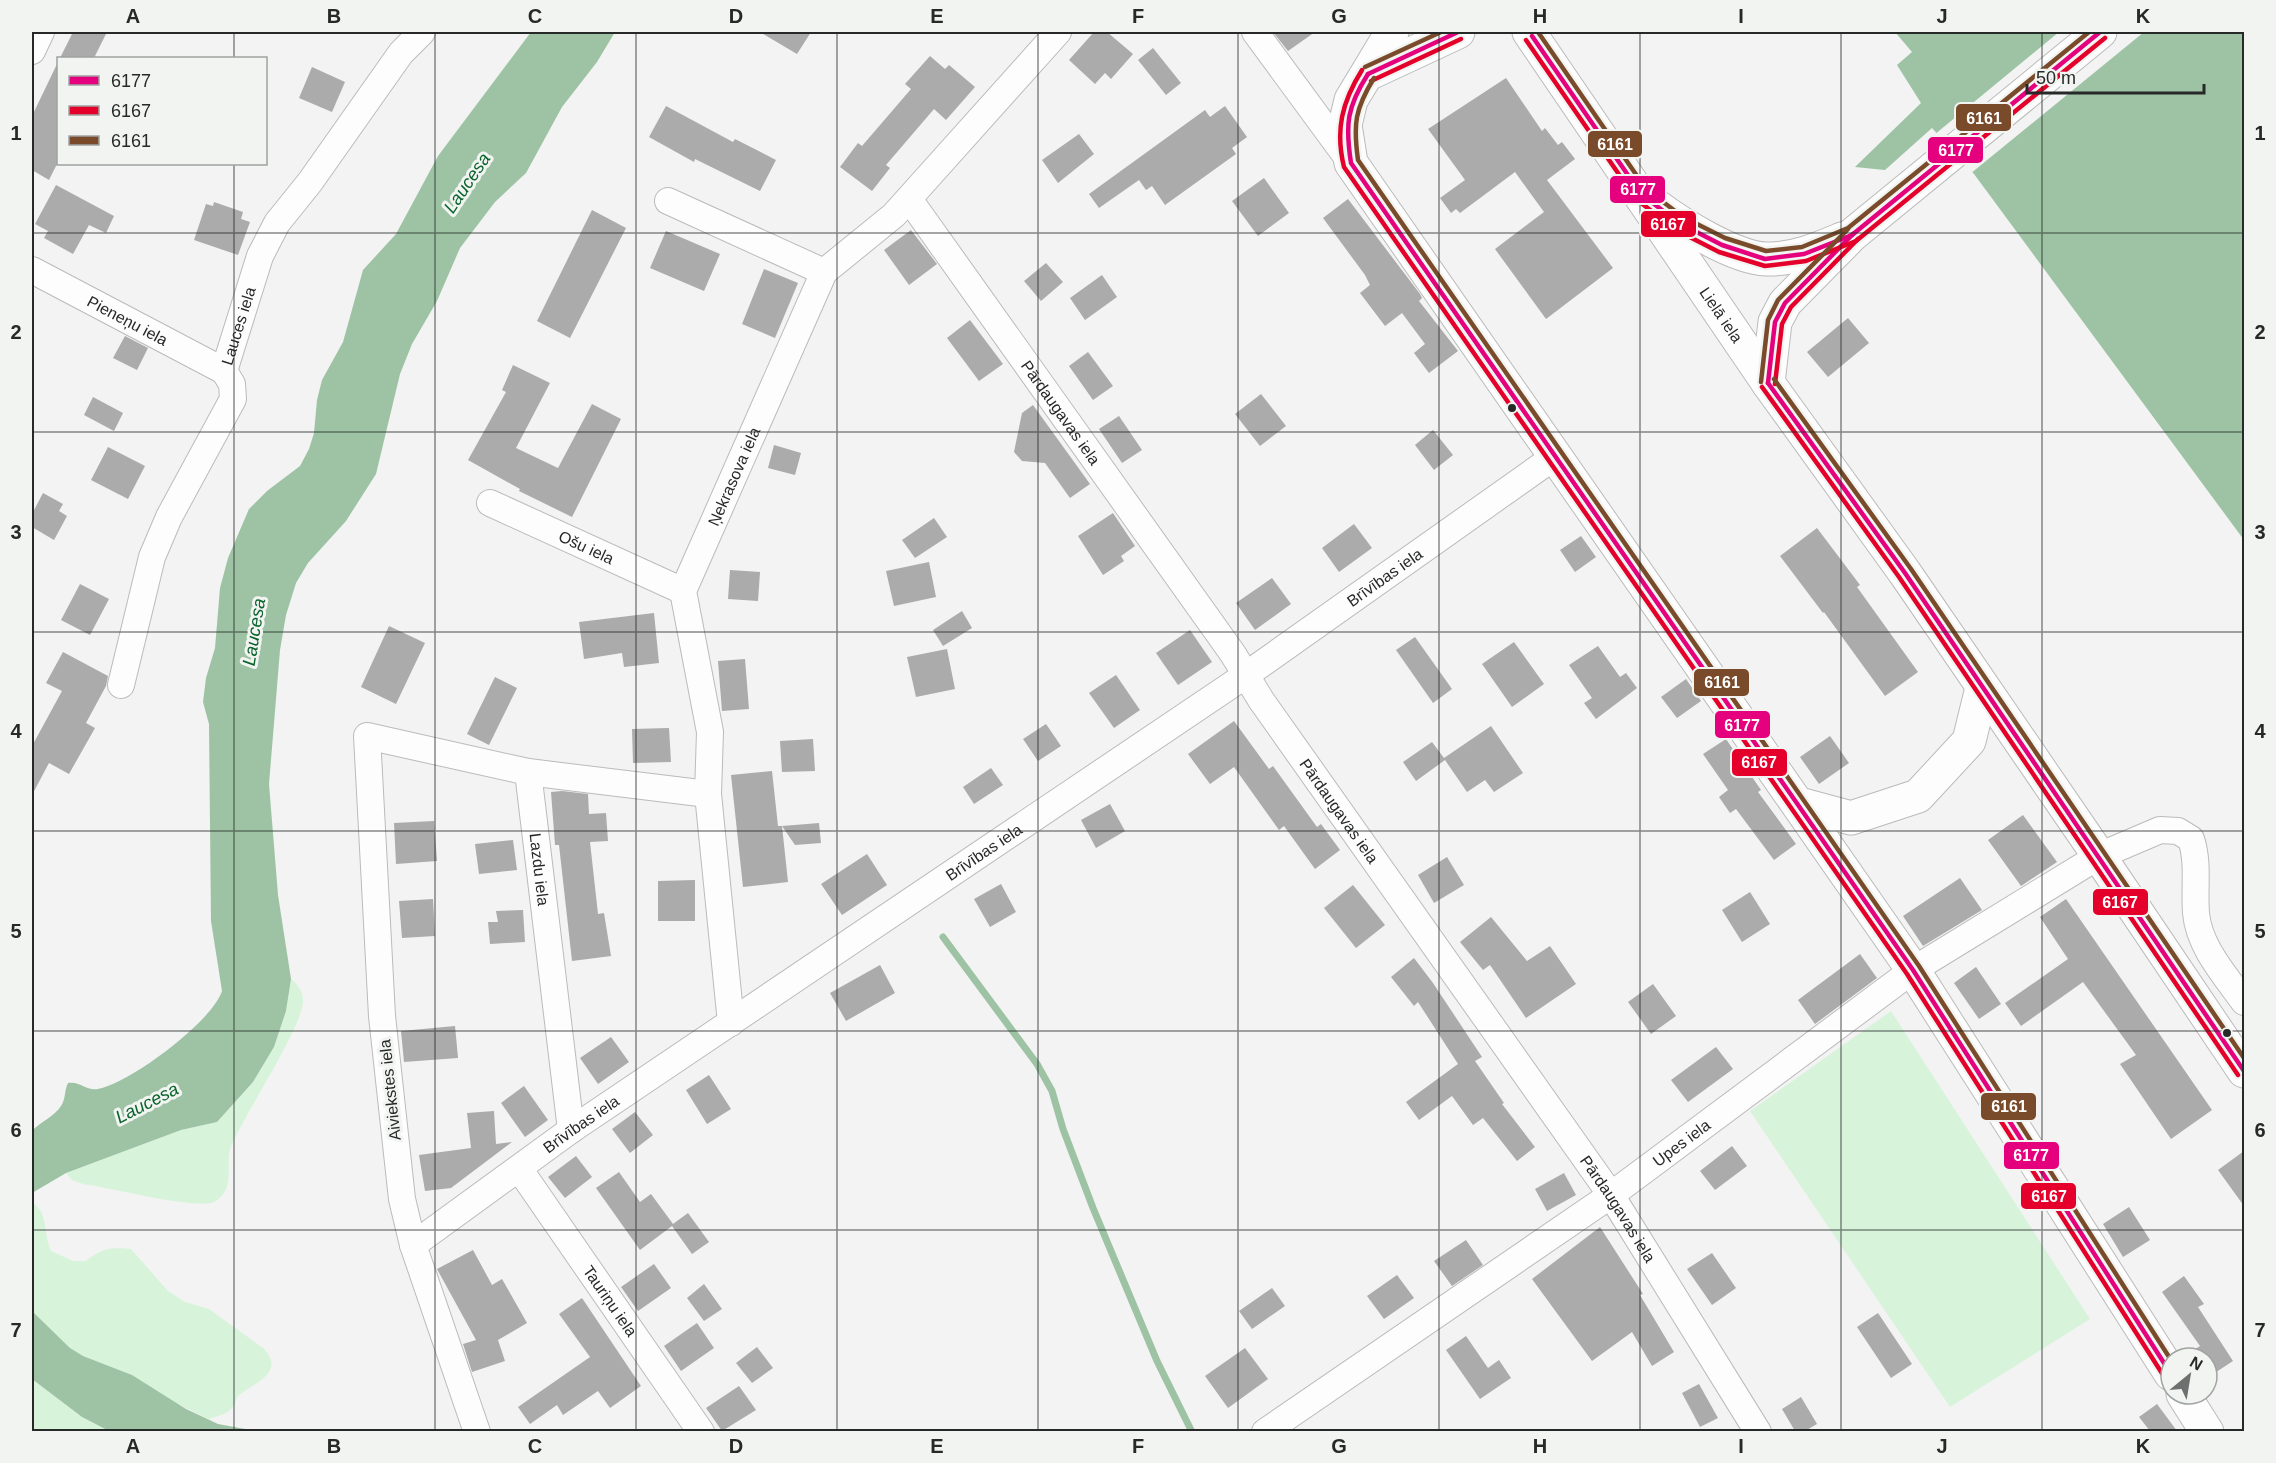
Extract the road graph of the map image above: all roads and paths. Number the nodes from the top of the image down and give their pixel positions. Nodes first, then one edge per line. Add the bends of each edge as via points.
1 (41, 32) edge
2 (422, 32) edge
3 (1058, 32) edge
4 (1256, 32) edge
5 (1392, 32) edge
6 (1458, 32) edge
7 (2100, 32) edge
8 (1526, 33) edge
9 (32, 51) edge
10 (1368, 74) junction
11 (1351, 163) junction
12 (1641, 194) junction
13 (909, 199) junction
14 (668, 201) dead end
15 (1852, 235) junction
16 (32, 270) edge
17 (824, 272) junction
18 (224, 371) junction
19 (1768, 383) junction
20 (1554, 457) junction
21 (490, 503) dead end
22 (683, 591) junction
23 (1246, 675) junction
24 (122, 685) dead end
25 (1982, 688) junction
26 (528, 772) junction
27 (708, 794) junction
28 (1799, 804) junction
29 (2099, 856) junction
30 (1913, 970) junction
31 (2244, 1002) edge
32 (731, 1023) junction
33 (2244, 1071) edge
34 (571, 1130) junction
35 (520, 1170) junction
36 (1611, 1196) junction
37 (413, 1245) junction
38 (2159, 1355) edge
39 (2190, 1406) edge
40 (1280, 1427) edge
41 (477, 1431) edge
42 (701, 1431) edge
43 (1758, 1431) edge
44 (2206, 1431) edge

1 - 9 street
2 - 18 street, Lauces iela via 401,53 277,223 260,256
3 - 13 street, Ņekrasova iela
4 - 11 street
5 - 10 main road
6 - 10 main road
7 - 15 main road
8 - 12 main road, Lielā iela
10 - 11 main road via 1351,100 1345,125
11 - 20 main road
12 - 15 main road via 1679,223 1722,245 1765,259 1804,254
12 - 19 main road, Lielā iela
13 - 17 street, Ņekrasova iela
13 - 23 street, Pārdaugavas iela
14 - 17 street
15 - 19 main road via 1785,303 1776,322
16 - 18 street, Pieneņu iela
17 - 22 street, Ņekrasova iela
18 - 24 street, Lauces iela via 232,384 233,399 169,517 152,557
19 - 25 main road, Lielā iela via 1905,573
20 - 23 street, Brīvības iela
20 - 28 main road
21 - 22 street, Ošu iela
22 - 27 street via 710,732
23 - 32 street, Brīvības iela
23 - 36 street, Pārdaugavas iela
25 - 28 main road via 1969,741 1918,796 1851,818
25 - 29 main road, Lielā iela
26 - 27 street
26 - 34 street, Lazdu iela
26 - 37 street, Aiviekstes iela via 367,736 382,1016 402,1199
27 - 32 street
28 - 30 main road
29 - 30 street, Upes iela
29 - 31 street, Upes iela via 2160,830 2178,831 2191,839 2196,853 2196,914 2201,940
29 - 33 main road, Lielā iela
30 - 36 street, Upes iela
30 - 38 main road
32 - 34 street, Brīvības iela
34 - 35 street, Brīvības iela
35 - 37 street, Brīvības iela
35 - 42 street, Tauriņu iela
36 - 40 street, Upes iela
36 - 43 street, Pārdaugavas iela
37 - 41 street, Aiviekstes iela
39 - 44 main road

